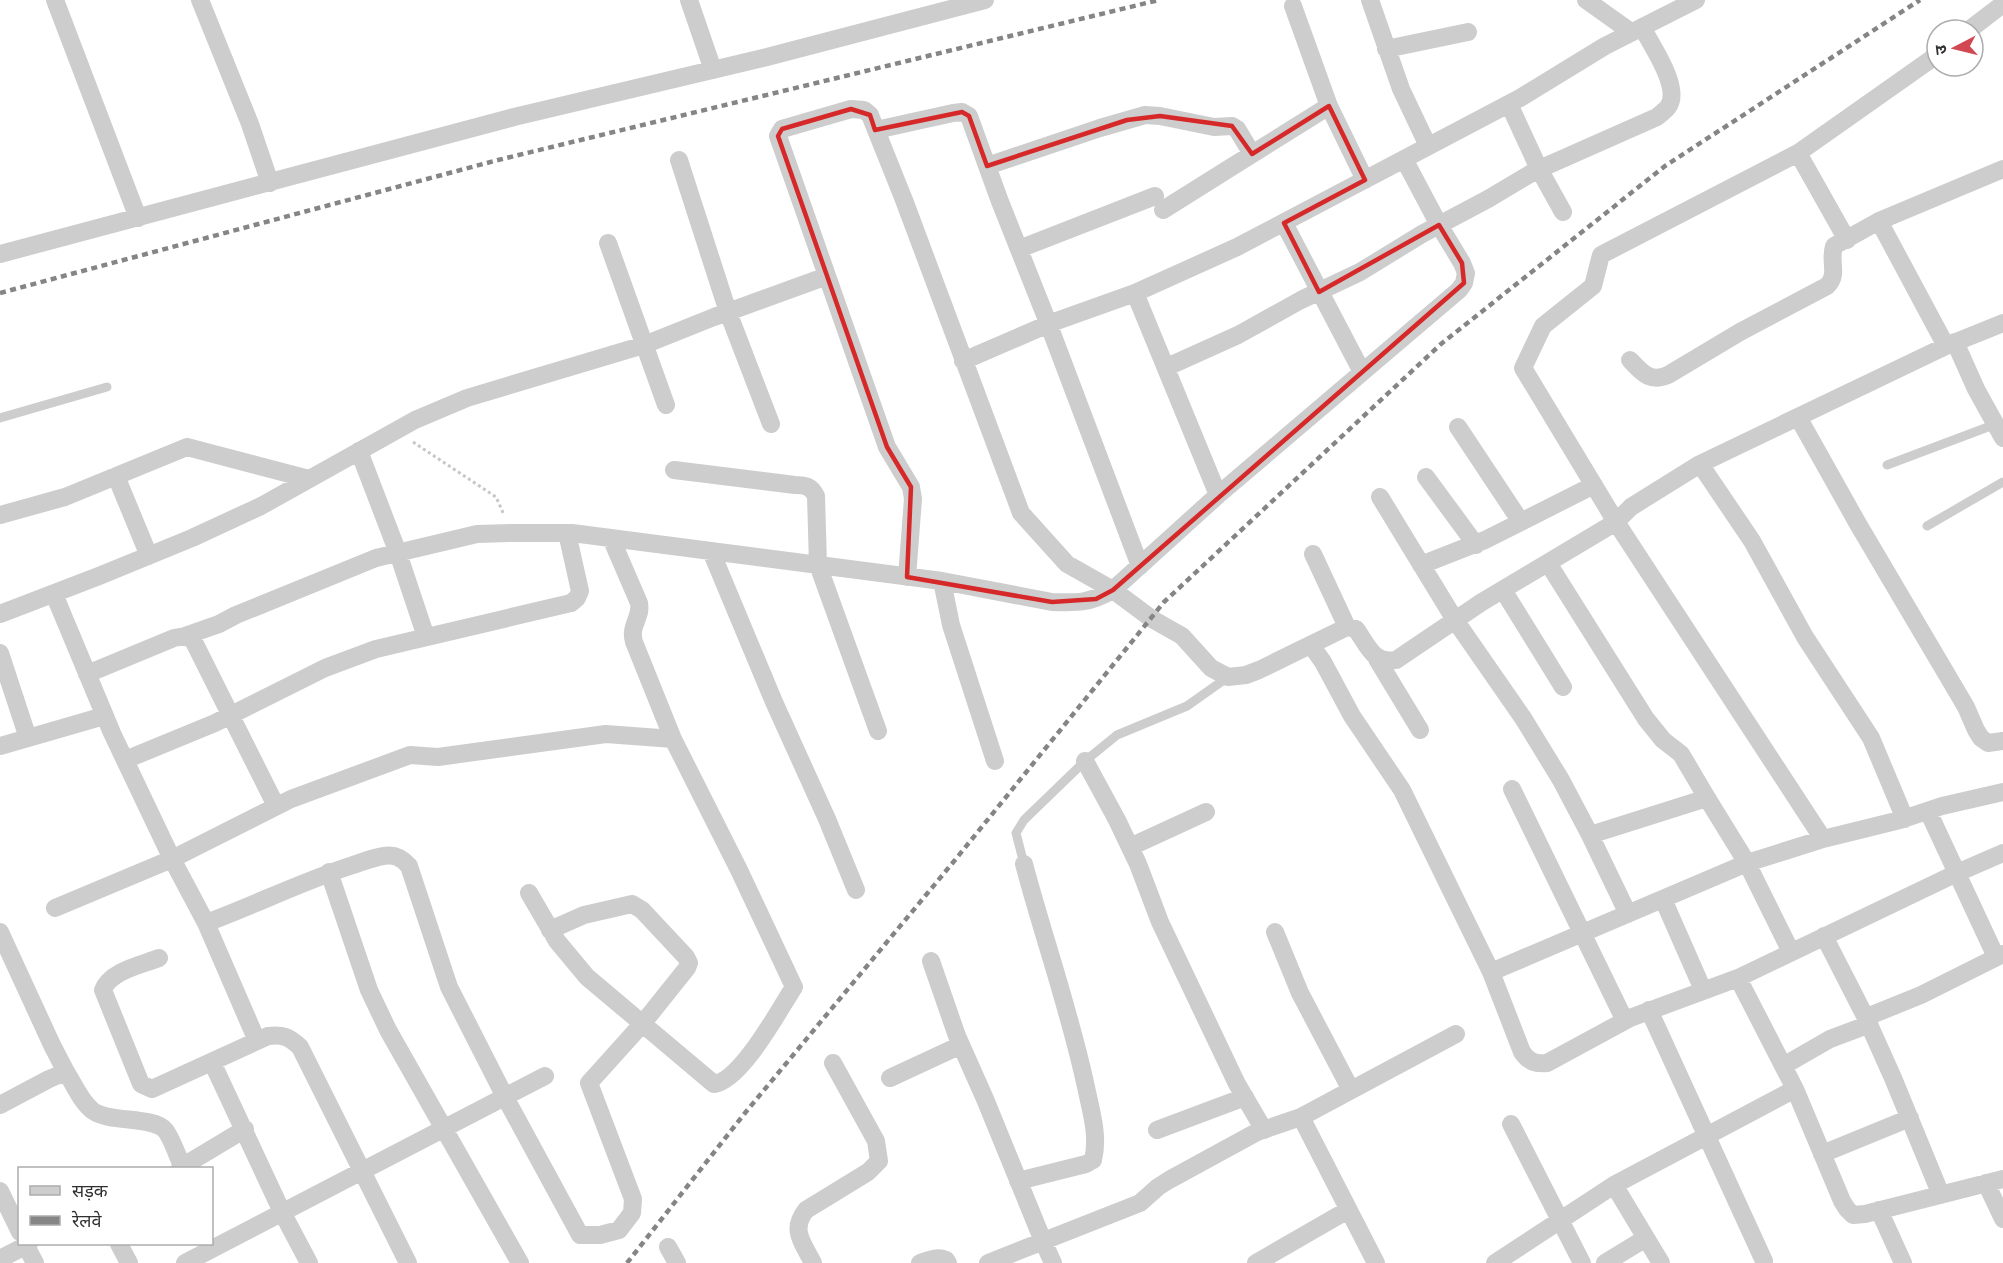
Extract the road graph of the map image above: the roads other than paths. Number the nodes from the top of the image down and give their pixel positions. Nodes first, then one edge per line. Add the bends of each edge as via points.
1 (56, 0) edge
2 (200, 0) edge
3 (689, 0) edge
4 (985, 0) edge
5 (1370, 0) edge
6 (1586, 0) edge
7 (1695, 0) edge
8 (2003, 4) edge
9 (1293, 6) dead end
10 (1985, 18) edge
11 (1636, 30) junction
12 (1468, 32) dead end
13 (1386, 49) junction
14 (1925, 63) edge
15 (713, 69) junction
16 (1509, 104) junction
17 (1329, 106) junction
18 (876, 130) junction
19 (1428, 146) junction
20 (1798, 153) junction
21 (1252, 154) junction
22 (1404, 159) junction
23 (679, 160) dead end
24 (987, 166) junction
25 (1539, 169) junction
26 (2003, 169) edge
27 (1365, 180) junction
28 (270, 183) junction
29 (1563, 212) dead end
30 (138, 218) junction
31 (1879, 221) junction
32 (1284, 223) junction
33 (1439, 225) junction
34 (1848, 240) junction
35 (608, 243) dead end
36 (1019, 249) junction
37 (0, 254) edge
38 (827, 276) junction
39 (1319, 292) junction
40 (1135, 293) junction
41 (728, 312) junction
42 (2003, 323) edge
43 (1049, 324) junction
44 (1950, 344) junction
45 (644, 345) junction
46 (1630, 360) dead end
47 (963, 361) junction
48 (1167, 367) junction
49 (1362, 372) junction
50 (107, 387) dead end
51 (666, 405) dead end
52 (1797, 417) junction
53 (0, 418) edge
54 (771, 424) dead end
55 (1458, 427) dead end
56 (1999, 431) edge
57 (359, 451) junction
58 (1701, 464) junction
59 (1887, 465) dead end
60 (674, 470) dead end
61 (116, 476) junction
62 (1426, 477) dead end
63 (309, 479) junction
64 (2003, 482) edge
65 (1593, 485) junction
66 (1218, 495) junction
67 (1380, 498) dead end
68 (0, 515) edge
69 (1521, 522) junction
70 (1616, 522) junction
71 (1927, 526) dead end
72 (567, 533) junction
73 (611, 538) junction
74 (1476, 545) junction
75 (711, 551) junction
76 (398, 553) junction
77 (1313, 554) dead end
78 (149, 556) junction
79 (1548, 563) junction
80 (818, 565) junction
81 (1140, 566) junction
82 (1421, 566) junction
83 (908, 577) junction
84 (942, 581) junction
85 (1113, 590) junction
86 (1503, 590) junction
87 (54, 594) junction
88 (0, 614) edge
89 (1455, 620) junction
90 (1347, 627) junction
91 (185, 636) junction
92 (426, 637) junction
93 (1311, 645) junction
94 (0, 652) edge
95 (1377, 659) junction
96 (87, 674) junction
97 (1228, 677) junction
98 (1563, 687) dead end
99 (104, 716) junction
100 (230, 716) junction
101 (1420, 730) dead end
102 (878, 731) dead end
103 (28, 738) junction
104 (673, 739) junction
105 (2003, 741) edge
106 (0, 746) edge
107 (125, 760) junction
108 (995, 761) dead end
109 (1085, 761) junction
110 (1512, 789) dead end
111 (2003, 792) edge
112 (1707, 798) junction
113 (276, 806) junction
114 (1928, 811) junction
115 (1206, 812) dead end
116 (1905, 819) junction
117 (1590, 835) junction
118 (1823, 839) junction
119 (1130, 847) junction
120 (2003, 853) edge
121 (171, 859) junction
122 (1747, 863) junction
123 (1024, 864) joint
124 (330, 873) junction
125 (1957, 873) junction
126 (856, 890) dead end
127 (530, 894) dead end
128 (1663, 899) junction
129 (55, 908) dead end
130 (1628, 914) junction
131 (206, 923) junction
132 (550, 930) junction
133 (0, 932) edge
134 (1275, 932) dead end
135 (1583, 933) junction
136 (1824, 936) junction
137 (1791, 952) junction
138 (2000, 956) edge
139 (159, 958) dead end
140 (931, 961) dead end
141 (1491, 972) junction
142 (1738, 978) junction
143 (1703, 990) junction
144 (1649, 1010) junction
145 (1867, 1020) junction
146 (1625, 1021) junction
147 (643, 1023) junction
148 (1456, 1034) dead end
149 (258, 1041) junction
150 (961, 1045) junction
151 (212, 1062) junction
152 (833, 1063) dead end
153 (1783, 1066) junction
154 (66, 1072) junction
155 (545, 1076) dead end
156 (890, 1078) dead end
157 (1795, 1089) junction
158 (1351, 1090) junction
159 (505, 1097) junction
160 (1245, 1097) junction
161 (0, 1105) edge
162 (1301, 1117) junction
163 (1910, 1118) junction
164 (1511, 1124) dead end
165 (443, 1128) junction
166 (244, 1129) junction
167 (1157, 1130) dead end
168 (1264, 1130) junction
169 (1706, 1137) junction
170 (1822, 1154) junction
171 (182, 1167) edge
172 (184, 1167) edge
173 (361, 1171) junction
174 (1018, 1181) junction
175 (1994, 1181) edge
176 (1614, 1185) junction
177 (0, 1191) edge
178 (1941, 1196) junction
179 (1348, 1210) junction
180 (1879, 1210) junction
181 (282, 1212) junction
182 (2003, 1219) edge
183 (1559, 1220) junction
184 (18, 1227) edge
185 (1646, 1238) junction
186 (214, 1241) edge
187 (1042, 1241) junction
188 (19, 1245) edge
189 (27, 1245) edge
190 (120, 1245) edge
191 (209, 1245) edge
192 (0, 1259) edge
193 (1764, 1262) edge
194 (35, 1263) edge
195 (129, 1263) edge
196 (185, 1263) edge
197 (309, 1263) edge
198 (408, 1263) edge
199 (520, 1263) edge
200 (813, 1263) edge
201 (920, 1263) edge
202 (948, 1263) edge
203 (988, 1263) edge
204 (1053, 1263) edge
205 (1256, 1263) edge
206 (1376, 1263) edge
207 (1495, 1263) edge
208 (1582, 1263) edge
209 (1605, 1263) edge
210 (1661, 1263) edge
211 (1903, 1263) edge

1 - 30 street
2 - 28 street
3 - 15 street
4 - 15 street
5 - 13 street
6 - 11 street
7 - 11 street
8 - 10 street
9 - 17 street
11 - 16 street
11 - 25 street via 1671,83 1668,107 1657,117
12 - 13 street
13 - 19 street
14 - 20 street
15 - 28 street via 514,117
16 - 19 street
16 - 25 street
17 - 21 street
17 - 27 street
18 - 24 street via 962,112 969,116
18 - 38 street via 870,115 851,109 780,131 778,136
18 - 47 street
19 - 22 street
20 - 34 street
20 - 65 street via 1601,255 1593,286 1543,326 1523,368
21 - 24 street via 1233,126 1214,127 1145,115
21 - 36 street via 1159,203
22 - 27 street
22 - 33 street
23 - 41 street
24 - 36 street
25 - 29 street
25 - 33 street
26 - 31 street
27 - 32 street
28 - 30 street
30 - 37 street
31 - 34 street
31 - 44 street
32 - 39 street
32 - 40 street
33 - 39 street
33 - 49 street via 1462,263 1464,282
34 - 46 street via 1834,246 1833,280 1827,286 1668,375 1652,378
35 - 45 street
36 - 43 street
38 - 41 street
38 - 83 street via 887,447 911,487
39 - 48 street
39 - 49 street
40 - 43 street
40 - 48 street
41 - 45 street
41 - 54 street
42 - 44 street
43 - 47 street
43 - 81 street
44 - 52 street
44 - 56 street
45 - 51 street
45 - 57 street via 467,398 394,430
47 - 85 street via 1021,513 1067,564
48 - 66 street
49 - 66 street
50 - 53 lane
52 - 58 street
52 - 105 street via 1981,738 1988,743
55 - 69 street
56 - 59 lane
57 - 63 street
57 - 76 street
58 - 70 street via 1631,507
58 - 116 street via 1871,738
60 - 80 street via 812,489 816,496
61 - 63 street via 187,447
61 - 68 street
61 - 78 street
62 - 74 street
63 - 78 street via 261,506
64 - 71 lane
65 - 69 street
65 - 70 street
66 - 81 street
67 - 82 street
69 - 74 street
70 - 79 street
70 - 118 street
72 - 73 street
72 - 76 street via 477,534
72 - 92 street via 580,591 572,603
73 - 75 street
73 - 104 street via 641,611 632,633 634,642
74 - 82 street
75 - 80 street
75 - 126 street
76 - 91 street via 376,558
76 - 92 street
77 - 90 street
78 - 87 street
79 - 86 street
79 - 112 street via 1646,719 1681,754
80 - 83 street
80 - 102 street
81 - 85 street
82 - 89 street
83 - 84 street
84 - 85 street via 1052,602 1096,599
84 - 108 street via 951,625
85 - 97 street via 1182,636 1211,668
86 - 89 street
86 - 98 street
87 - 88 street
87 - 96 street
89 - 95 street via 1396,660
89 - 117 street via 1523,718
90 - 93 street
90 - 95 street via 1356,629
91 - 96 street
91 - 100 street via 193,640
92 - 100 street via 376,649 325,668
93 - 97 street via 1259,670
93 - 141 street via 1352,716 1402,790
94 - 103 street
95 - 101 street
96 - 99 street
97 - 109 lane via 1187,706 1117,735
99 - 103 street
99 - 107 street
100 - 107 street
100 - 113 street
103 - 106 street
104 - 113 street via 606,734 438,757 410,755
104 - 147 street via 794,987 749,1057 722,1083 714,1084
107 - 121 street
109 - 119 street
109 - 123 lane via 1024,820 1016,833
110 - 135 street
111 - 114 street
112 - 117 street
112 - 122 street
113 - 121 street
114 - 116 street
114 - 125 street
115 - 119 street
116 - 118 street
117 - 130 street
118 - 122 street
119 - 160 street via 1160,922
120 - 125 street
121 - 129 street
121 - 131 street
122 - 128 street
122 - 137 street
123 - 174 street via 1077,1042 1096,1147 1093,1160 1086,1164
124 - 131 street
124 - 159 street via 385,856 397,856 409,866 449,987
124 - 165 street via 369,990 387,1030
125 - 136 street
125 - 138 street
127 - 132 street
128 - 130 street
128 - 143 street
130 - 135 street
131 - 149 street
132 - 147 street via 587,977
132 - 147 street via 584,915 626,904 642,910 688,963
133 - 154 street
134 - 158 street via 1300,993
135 - 141 street
135 - 146 street
136 - 137 street
136 - 145 street
137 - 142 street
138 - 145 street
139 - 151 street via 112,977 103,990 141,1084 152,1089
140 - 150 street
141 - 146 street via 1522,1052 1527,1060 1537,1064 1547,1063
142 - 143 street
142 - 153 street
143 - 144 street
144 - 146 street
144 - 169 street
145 - 153 street via 1862,1027 1830,1039
145 - 163 street
147 - 159 street via 589,1083 633,1199 632,1213 619,1230 600,1235 580,1234
148 - 158 street
149 - 151 street
149 - 173 street via 282,1034 300,1047
150 - 156 street
150 - 174 street
151 - 166 street
152 - 200 street via 876,1141 879,1161 799,1218 799,1235
153 - 157 street
154 - 161 street
154 - 171 street via 95,1113 157,1124 165,1130
155 - 159 street
157 - 169 street
157 - 170 street
158 - 162 street
159 - 165 street
160 - 167 street
160 - 168 street
162 - 168 street
162 - 179 street
163 - 170 street
163 - 178 street
164 - 183 street
165 - 173 street
165 - 199 street
166 - 172 street
166 - 181 street
168 - 187 street via 1169,1180 1140,1203
169 - 176 street
169 - 193 street
170 - 180 street via 1853,1215
173 - 181 street
173 - 198 street
174 - 187 street
175 - 178 street
175 - 182 street
176 - 183 street
176 - 185 street
177 - 184 street
178 - 180 street
179 - 205 street
179 - 206 street
180 - 211 street
181 - 186 street
181 - 197 street
183 - 207 street
183 - 208 street
185 - 209 street
185 - 210 street
187 - 203 street
187 - 204 street
188 - 192 street
189 - 194 street
190 - 195 street
191 - 196 street
201 - 202 street via 941,1258

